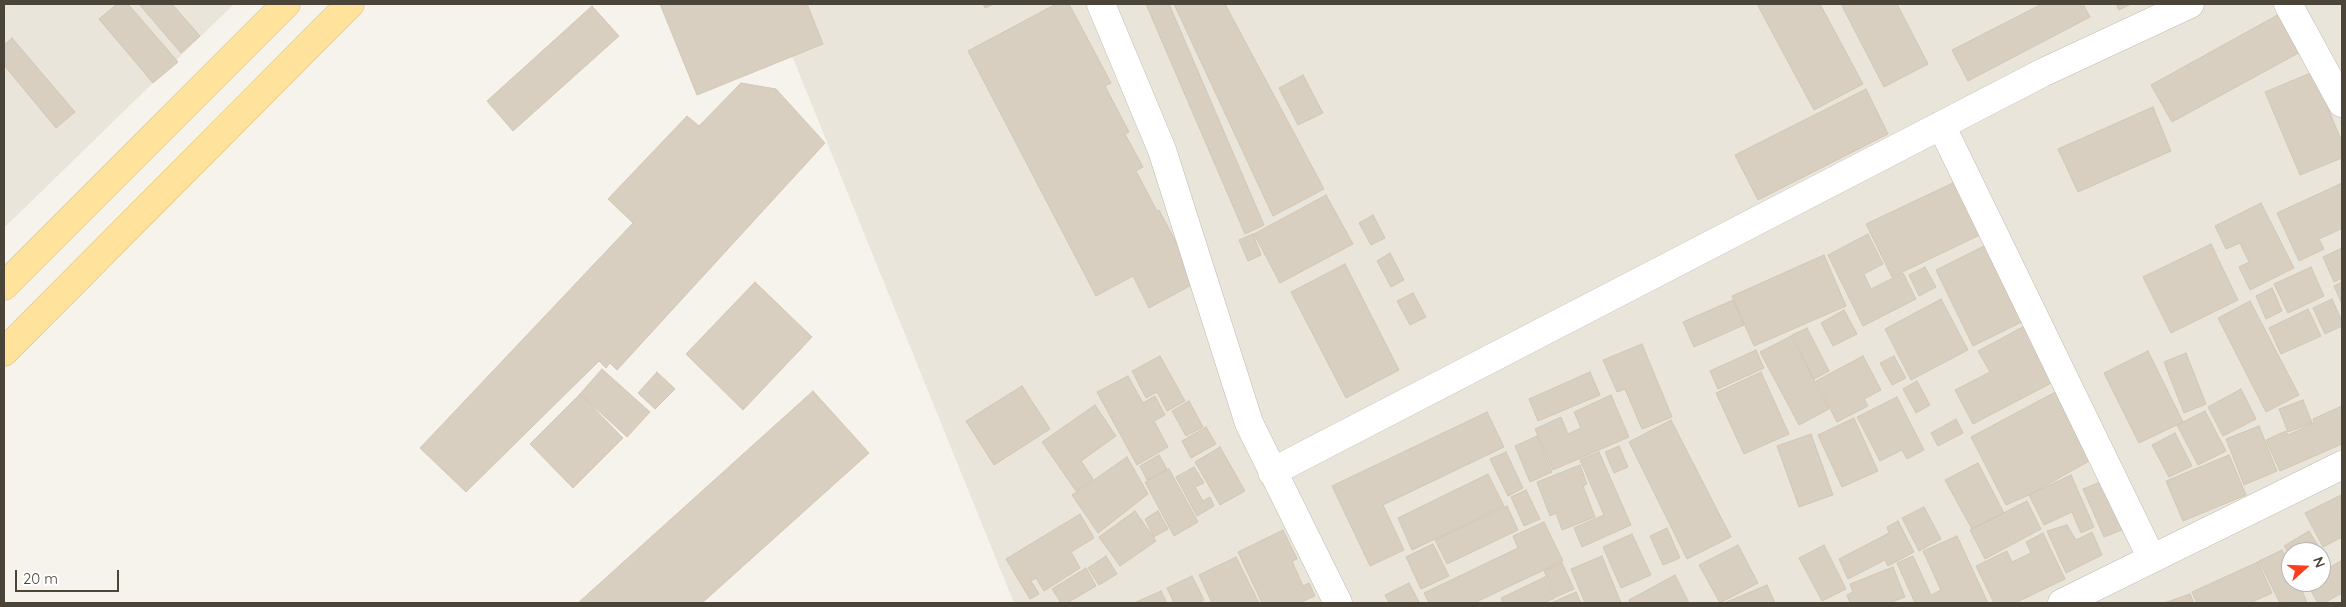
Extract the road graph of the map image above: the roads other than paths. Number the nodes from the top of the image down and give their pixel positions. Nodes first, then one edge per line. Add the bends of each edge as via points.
1 (286, 4) edge
2 (350, 4) edge
3 (1101, 4) edge
4 (2190, 4) edge
5 (2288, 4) edge
6 (2342, 103) edge
7 (1941, 125) junction
8 (4, 286) edge
9 (4, 352) edge
10 (2342, 465) edge
11 (1272, 472) junction
12 (2152, 559) junction
13 (1338, 603) edge
14 (2062, 603) edge

1 - 8 main road
2 - 9 main road
3 - 11 street via 1162,150 1246,414
4 - 7 street via 2044,72
5 - 6 street
7 - 11 street
7 - 12 street
10 - 12 street
11 - 13 street
12 - 14 street

